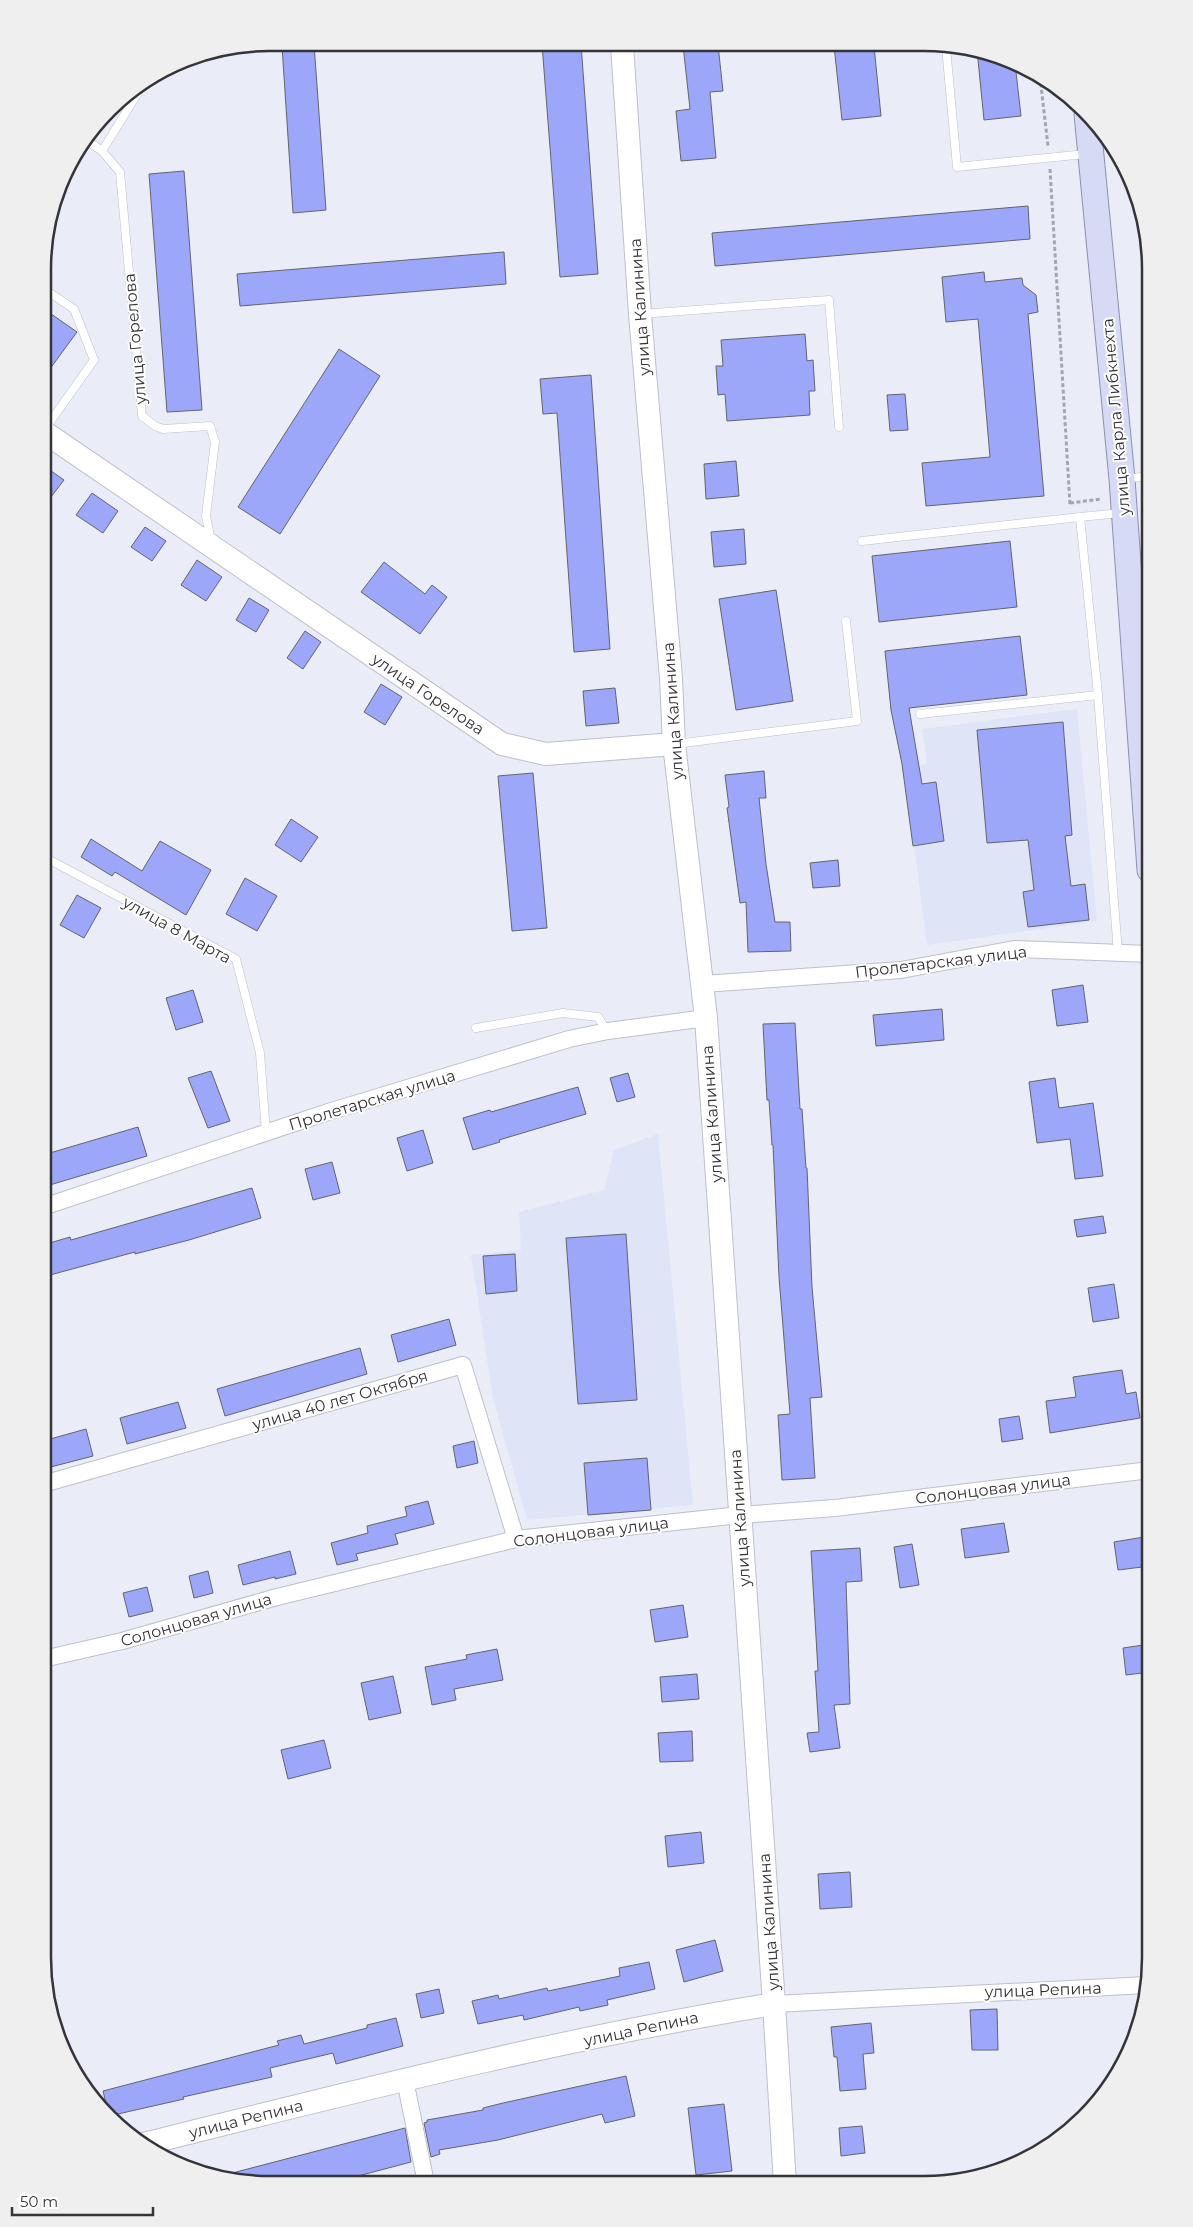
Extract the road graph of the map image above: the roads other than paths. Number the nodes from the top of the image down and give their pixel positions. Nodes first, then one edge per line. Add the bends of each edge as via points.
1 (622, 51) edge
2 (947, 53) edge
3 (135, 97) edge
4 (1088, 126) edge
5 (91, 143) edge
6 (102, 151) junction
7 (1091, 153) junction
8 (51, 294) edge
9 (640, 314) junction
10 (51, 422) edge
11 (839, 427) dead end
12 (51, 437) edge
13 (1142, 477) edge
14 (1122, 480) junction
15 (1125, 513) junction
16 (1080, 517) junction
17 (862, 541) dead end
18 (212, 545) junction
19 (846, 621) dead end
20 (1098, 695) junction
21 (920, 714) dead end
22 (674, 744) junction
23 (1142, 756) edge
24 (51, 861) edge
25 (1118, 953) junction
26 (1142, 954) edge
27 (703, 984) junction
28 (706, 1018) junction
29 (476, 1028) dead end
30 (608, 1031) junction
31 (266, 1133) junction
32 (51, 1205) edge
33 (1142, 1471) edge
34 (51, 1482) edge
35 (740, 1515) junction
36 (516, 1539) junction
37 (51, 1657) edge
38 (1140, 1985) edge
39 (774, 2004) junction
40 (405, 2080) junction
41 (152, 2142) edge
42 (425, 2176) edge
43 (785, 2176) edge

1 - 9 street, улица Калинина
2 - 7 lane via 957,167
3 - 6 lane
4 - 7 main road, улица Карла Либкнехта
5 - 6 lane
6 - 18 lane, улица Горелова via 120,172 142,416 163,430 210,426 215,442 206,516
7 - 14 main road, улица Карла Либкнехта
8 - 10 lane via 74,309 94,360
9 - 11 lane via 829,300
9 - 22 street, улица Калинина via 672,678
12 - 18 street, улица Горелова
13 - 14 lane
14 - 15 main road, улица Карла Либкнехта
15 - 16 lane
15 - 23 main road, улица Карла Либкнехта
16 - 17 lane
16 - 20 lane
18 - 22 street, улица Горелова via 502,744 546,754
19 - 22 lane via 857,720
20 - 21 lane
20 - 25 lane
22 - 27 street, улица Калинина
24 - 31 lane, улица 8 Марта via 236,959 260,1053
25 - 26 street, Пролетарская улица
25 - 27 street, Пролетарская улица via 1014,949 900,970
27 - 28 street, улица Калинина
28 - 30 street, Пролетарская улица
28 - 35 street, улица Калинина
29 - 30 lane via 563,1013 598,1017
30 - 31 street, Пролетарская улица via 569,1039
31 - 32 street, Пролетарская улица
33 - 35 street, Солонцовая улица
34 - 36 street, улица 40 лет Октября via 463,1365
35 - 36 street, Солонцовая улица
35 - 39 street, улица Калинина
36 - 37 street, Солонцовая улица via 277,1597 122,1641
38 - 39 street, улица Репина
39 - 40 street, улица Репина via 604,2036
39 - 43 street, улица Калинина
40 - 41 street, улица Репина
40 - 42 street

